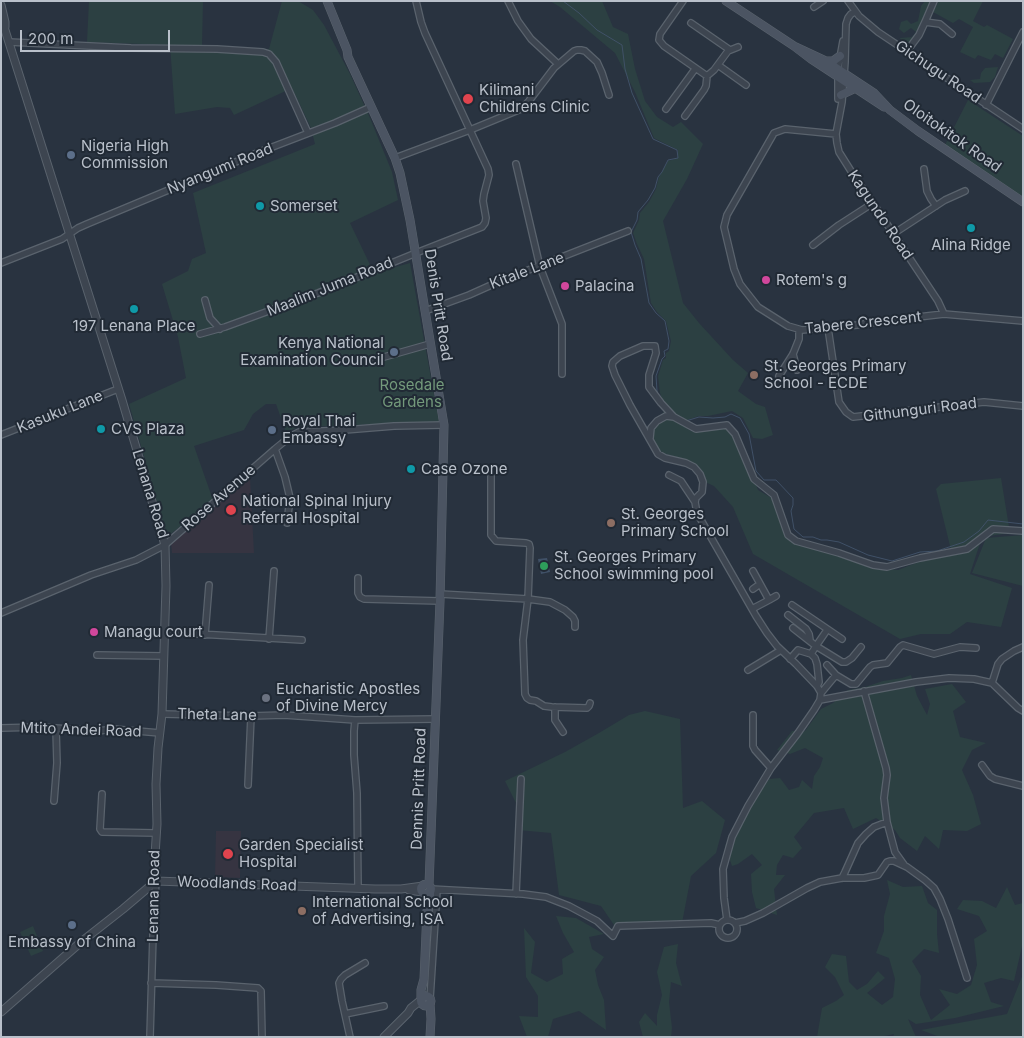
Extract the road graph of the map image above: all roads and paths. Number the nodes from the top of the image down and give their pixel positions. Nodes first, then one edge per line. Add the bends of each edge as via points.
1 (321, 1) edge
2 (327, 1) edge
3 (334, 1) edge
4 (508, 1) edge
5 (683, 1) edge
6 (726, 1) edge
7 (823, 1) edge
8 (848, 1) edge
9 (934, 1) edge
10 (417, 4) edge
11 (1, 5) edge
12 (814, 7) dead end
13 (332, 12) junction
14 (855, 12) junction
15 (1, 22) edge
16 (925, 22) junction
17 (691, 23) dead end
18 (5, 30) junction
19 (846, 32) junction
20 (1023, 32) edge
21 (952, 34) dead end
22 (9, 42) junction
23 (794, 46) junction
24 (738, 47) dead end
25 (730, 50) junction
26 (907, 51) junction
27 (840, 56) junction
28 (348, 57) junction
29 (824, 60) junction
30 (558, 64) junction
31 (718, 65) junction
32 (695, 69) junction
33 (841, 75) junction
34 (707, 76) junction
35 (746, 84) dead end
36 (856, 88) junction
37 (609, 95) dead end
38 (841, 95) junction
39 (986, 105) junction
40 (371, 107) junction
41 (666, 109) dead end
42 (839, 110) junction
43 (890, 110) junction
44 (685, 116) dead end
45 (1023, 129) edge
46 (470, 130) junction
47 (308, 133) junction
48 (836, 134) junction
49 (395, 158) junction
50 (516, 164) dead end
51 (924, 170) dead end
52 (965, 191) dead end
53 (1023, 202) edge
54 (873, 203) junction
55 (936, 206) junction
56 (628, 231) dead end
57 (69, 234) junction
58 (893, 234) junction
59 (813, 246) dead end
60 (416, 253) junction
61 (1, 263) edge
62 (540, 267) junction
63 (205, 300) dead end
64 (425, 311) junction
65 (944, 314) junction
66 (1023, 321) edge
67 (828, 328) junction
68 (220, 329) junction
69 (799, 330) junction
70 (200, 334) dead end
71 (430, 344) junction
72 (793, 354) junction
73 (370, 360) dead end
74 (797, 370) dead end
75 (562, 374) dead end
76 (779, 376) dead end
77 (118, 389) junction
78 (1023, 406) edge
79 (674, 417) junction
80 (444, 425) junction
81 (1, 435) edge
82 (650, 440) junction
83 (275, 448) junction
84 (491, 470) dead end
85 (669, 475) dead end
86 (695, 502) junction
87 (287, 523) dead end
88 (1023, 531) edge
89 (165, 545) junction
90 (274, 571) dead end
91 (753, 572) dead end
92 (358, 578) dead end
93 (760, 584) junction
94 (209, 585) dead end
95 (753, 589) dead end
96 (776, 596) dead end
97 (440, 597) junction
98 (528, 599) junction
99 (769, 600) junction
100 (792, 605) dead end
101 (752, 608) junction
102 (1, 613) edge
103 (788, 615) dead end
104 (575, 627) dead end
105 (793, 628) dead end
106 (827, 630) junction
107 (165, 632) junction
108 (205, 635) junction
109 (270, 639) junction
110 (842, 639) dead end
111 (302, 640) dead end
112 (810, 640) junction
113 (816, 646) junction
114 (861, 647) dead end
115 (1023, 647) edge
116 (976, 648) dead end
117 (781, 650) junction
118 (811, 654) junction
119 (97, 655) dead end
120 (164, 656) junction
121 (790, 659) junction
122 (827, 665) dead end
123 (748, 670) dead end
124 (836, 675) junction
125 (992, 683) junction
126 (817, 686) junction
127 (864, 691) junction
128 (821, 693) junction
129 (820, 700) junction
130 (590, 703) dead end
131 (555, 707) junction
132 (1023, 711) edge
133 (162, 714) junction
134 (251, 716) junction
135 (753, 716) dead end
136 (435, 719) junction
137 (354, 720) junction
138 (1, 728) edge
139 (56, 728) junction
140 (562, 732) dead end
141 (160, 733) junction
142 (982, 765) dead end
143 (771, 768) junction
144 (522, 779) dead end
145 (248, 785) dead end
146 (1023, 786) edge
147 (102, 794) dead end
148 (54, 801) dead end
149 (887, 822) junction
150 (156, 833) junction
151 (906, 867) junction
152 (842, 878) junction
153 (156, 881) junction
154 (358, 888) junction
155 (428, 889) junction
156 (516, 894) junction
157 (435, 918) junction
158 (750, 919) junction
159 (727, 920) junction
160 (427, 921) junction
161 (735, 923) junction
162 (720, 925) junction
163 (736, 932) junction
164 (430, 946) junction
165 (365, 962) dead end
166 (967, 978) dead end
167 (151, 983) junction
168 (425, 1002) junction
169 (384, 1006) dead end
170 (1, 1012) edge
171 (345, 1014) junction
172 (150, 1037) edge
173 (262, 1037) edge
174 (350, 1037) edge
175 (384, 1037) edge
176 (430, 1037) edge

1 - 28 main road, Denis Pritt Road
2 - 13 main road, Denis Pritt Road
3 - 13 main road
4 - 30 street via 531,39
5 - 32 street via 659,40
6 - 23 main road, Oloitokitok Road
7 - 12 street
8 - 14 street, Gichugu Road
9 - 16 street
10 - 46 street via 421,22
11 - 18 street, Lenana Road
13 - 28 main road, Denis Pritt Road
14 - 19 street via 848,18
14 - 26 street, Gichugu Road
15 - 18 street, Lenana Road
16 - 21 street via 940,24
16 - 26 street
17 - 25 street
18 - 22 street, Lenana Road
19 - 27 street
19 - 33 street
20 - 39 street
22 - 47 street via 263,52 276,62
22 - 57 street, Lenana Road
23 - 29 main road, Oloitokitok Road
23 - 33 main road, Oloitokitok Road
24 - 25 street
25 - 31 street
26 - 39 street, Gichugu Road
27 - 29 main road via 833,61
27 - 33 street
28 - 40 main road, Denis Pritt Road
29 - 33 main road, Oloitokitok Road
30 - 37 street via 574,51 585,51 602,72
30 - 46 street via 521,109
31 - 34 street
31 - 35 street
32 - 34 street
32 - 41 street
33 - 36 main road, Oloitokitok Road
33 - 38 street, Kagundo Road
33 - 42 street, Kagundo Road
33 - 43 main road, Oloitokitok Road via 874,93
34 - 44 street via 704,90
36 - 38 main road
36 - 43 main road, Oloitokitok Road
38 - 42 street, Kagundo Road
39 - 45 street, Gichugu Road
40 - 47 street, Nyangumi Road
40 - 49 main road, Denis Pritt Road
42 - 48 street, Kagundo Road
43 - 53 main road, Oloitokitok Road
46 - 49 street
46 - 60 street, Maalim Juma Road via 488,168 483,202 485,223
47 - 57 street, Nyangumi Road
48 - 54 street, Kagundo Road via 839,152
48 - 69 street, Tabere Crescent via 792,129 774,133 724,221 740,284 758,306
49 - 60 main road, Denis Pritt Road
50 - 62 street
51 - 55 street via 928,191
52 - 55 street
54 - 58 street, Kagundo Road
54 - 59 street
55 - 58 street
56 - 62 street, Kitale Lane
57 - 61 street, Nyangumi Road
57 - 77 street, Lenana Road
58 - 65 street, Kagundo Road
60 - 64 main road, Denis Pritt Road
60 - 68 street, Maalim Juma Road via 318,294
62 - 64 street, Kitale Lane
62 - 75 street via 562,324
63 - 68 street via 210,318
64 - 71 main road, Denis Pritt Road
65 - 66 street, Tabere Crescent
65 - 67 street, Tabere Crescent
67 - 69 street, Tabere Crescent
67 - 78 street, Githunguri Road via 838,402 853,418 984,402
68 - 70 street, Maalim Juma Road
69 - 72 street
71 - 73 street
71 - 80 main road, Denis Pritt Road
72 - 74 street
72 - 76 street
77 - 81 street, Kasuku Lane
77 - 89 street, Lenana Road
79 - 82 street via 666,416 657,421 651,428
79 - 82 street via 649,387 655,346 643,346 613,362 615,375
79 - 88 street via 696,429 727,425 735,434 754,479 774,495 788,534 796,541 887,567 967,549 993,529
80 - 83 street, Rose Avenue via 299,432
80 - 97 main road, Denis Pritt Road
82 - 86 street via 662,457 686,463 700,474 702,492
83 - 87 street via 290,498
83 - 89 street, Rose Avenue
84 - 98 street via 491,535 496,541 529,544
85 - 86 street via 681,481
86 - 101 street via 697,512
89 - 102 street, Rose Avenue via 136,560
89 - 107 street, Lenana Road
90 - 109 street
91 - 93 street
92 - 97 street via 358,593 364,598
93 - 95 street
93 - 99 street
94 - 108 street
96 - 99 street
97 - 98 street
97 - 136 main road, Denis Pritt Road
98 - 104 street via 550,602 565,610 573,617
98 - 131 street via 523,640 525,694 530,700
99 - 101 street
100 - 106 street
101 - 117 street
103 - 112 street via 806,629
105 - 112 street
106 - 110 street
106 - 113 street
107 - 108 street
107 - 120 street, Lenana Road
108 - 109 street
109 - 111 street
112 - 113 street
113 - 114 street via 842,662 852,658
113 - 118 street
115 - 125 street via 1002,659
116 - 124 street via 960,647 934,654 903,645 887,663 870,667 856,684
117 - 121 street
117 - 123 street
118 - 121 street via 798,650
118 - 126 street via 817,664
119 - 120 street
120 - 133 street, Lenana Road
121 - 126 street
122 - 124 street
124 - 128 street
125 - 127 street via 948,678
125 - 132 street
126 - 128 street
127 - 129 street
127 - 149 street via 886,768 884,798
128 - 129 street
129 - 143 street
130 - 131 street via 587,708
131 - 140 street via 555,720
133 - 134 street, Theta Lane
133 - 141 street, Lenana Road
134 - 137 street, Theta Lane
134 - 145 street
135 - 143 street via 755,750
136 - 137 street
136 - 155 main road, Dennis Pritt Road
137 - 154 street
138 - 139 street, Mtito Andei Road
139 - 141 street, Mtito Andei Road
139 - 148 street
141 - 150 street, Lenana Road
142 - 146 street via 995,779
143 - 159 street via 732,837 724,861
144 - 156 street
147 - 150 street via 102,832
149 - 151 street via 895,852
149 - 152 street via 874,827 858,843
150 - 153 street, Lenana Road
151 - 152 street via 890,861 884,864 878,875
151 - 166 street via 934,888
152 - 158 street via 820,882
153 - 154 street, Woodlands Road
153 - 167 street, Lenana Road
153 - 170 street, Woodlands Road
154 - 155 street, Woodlands Road
155 - 156 street
155 - 157 street
155 - 160 main road, Dennis Pritt Road
156 - 162 street via 546,897 569,906 597,921 613,936 618,926
157 - 160 main road
157 - 164 street
158 - 161 street
158 - 163 street
159 - 161 street
159 - 162 street
160 - 164 main road, Dennis Pritt Road
161 - 163 street
162 - 163 street via 720,934 726,938
164 - 168 street
164 - 168 main road, Dennis Pritt Road via 424,978
165 - 171 street via 340,979
167 - 172 street, Lenana Road
167 - 173 street via 258,988 261,992
168 - 175 street via 408,1012
168 - 176 main road, Dennis Pritt Road
169 - 171 street
171 - 174 street

